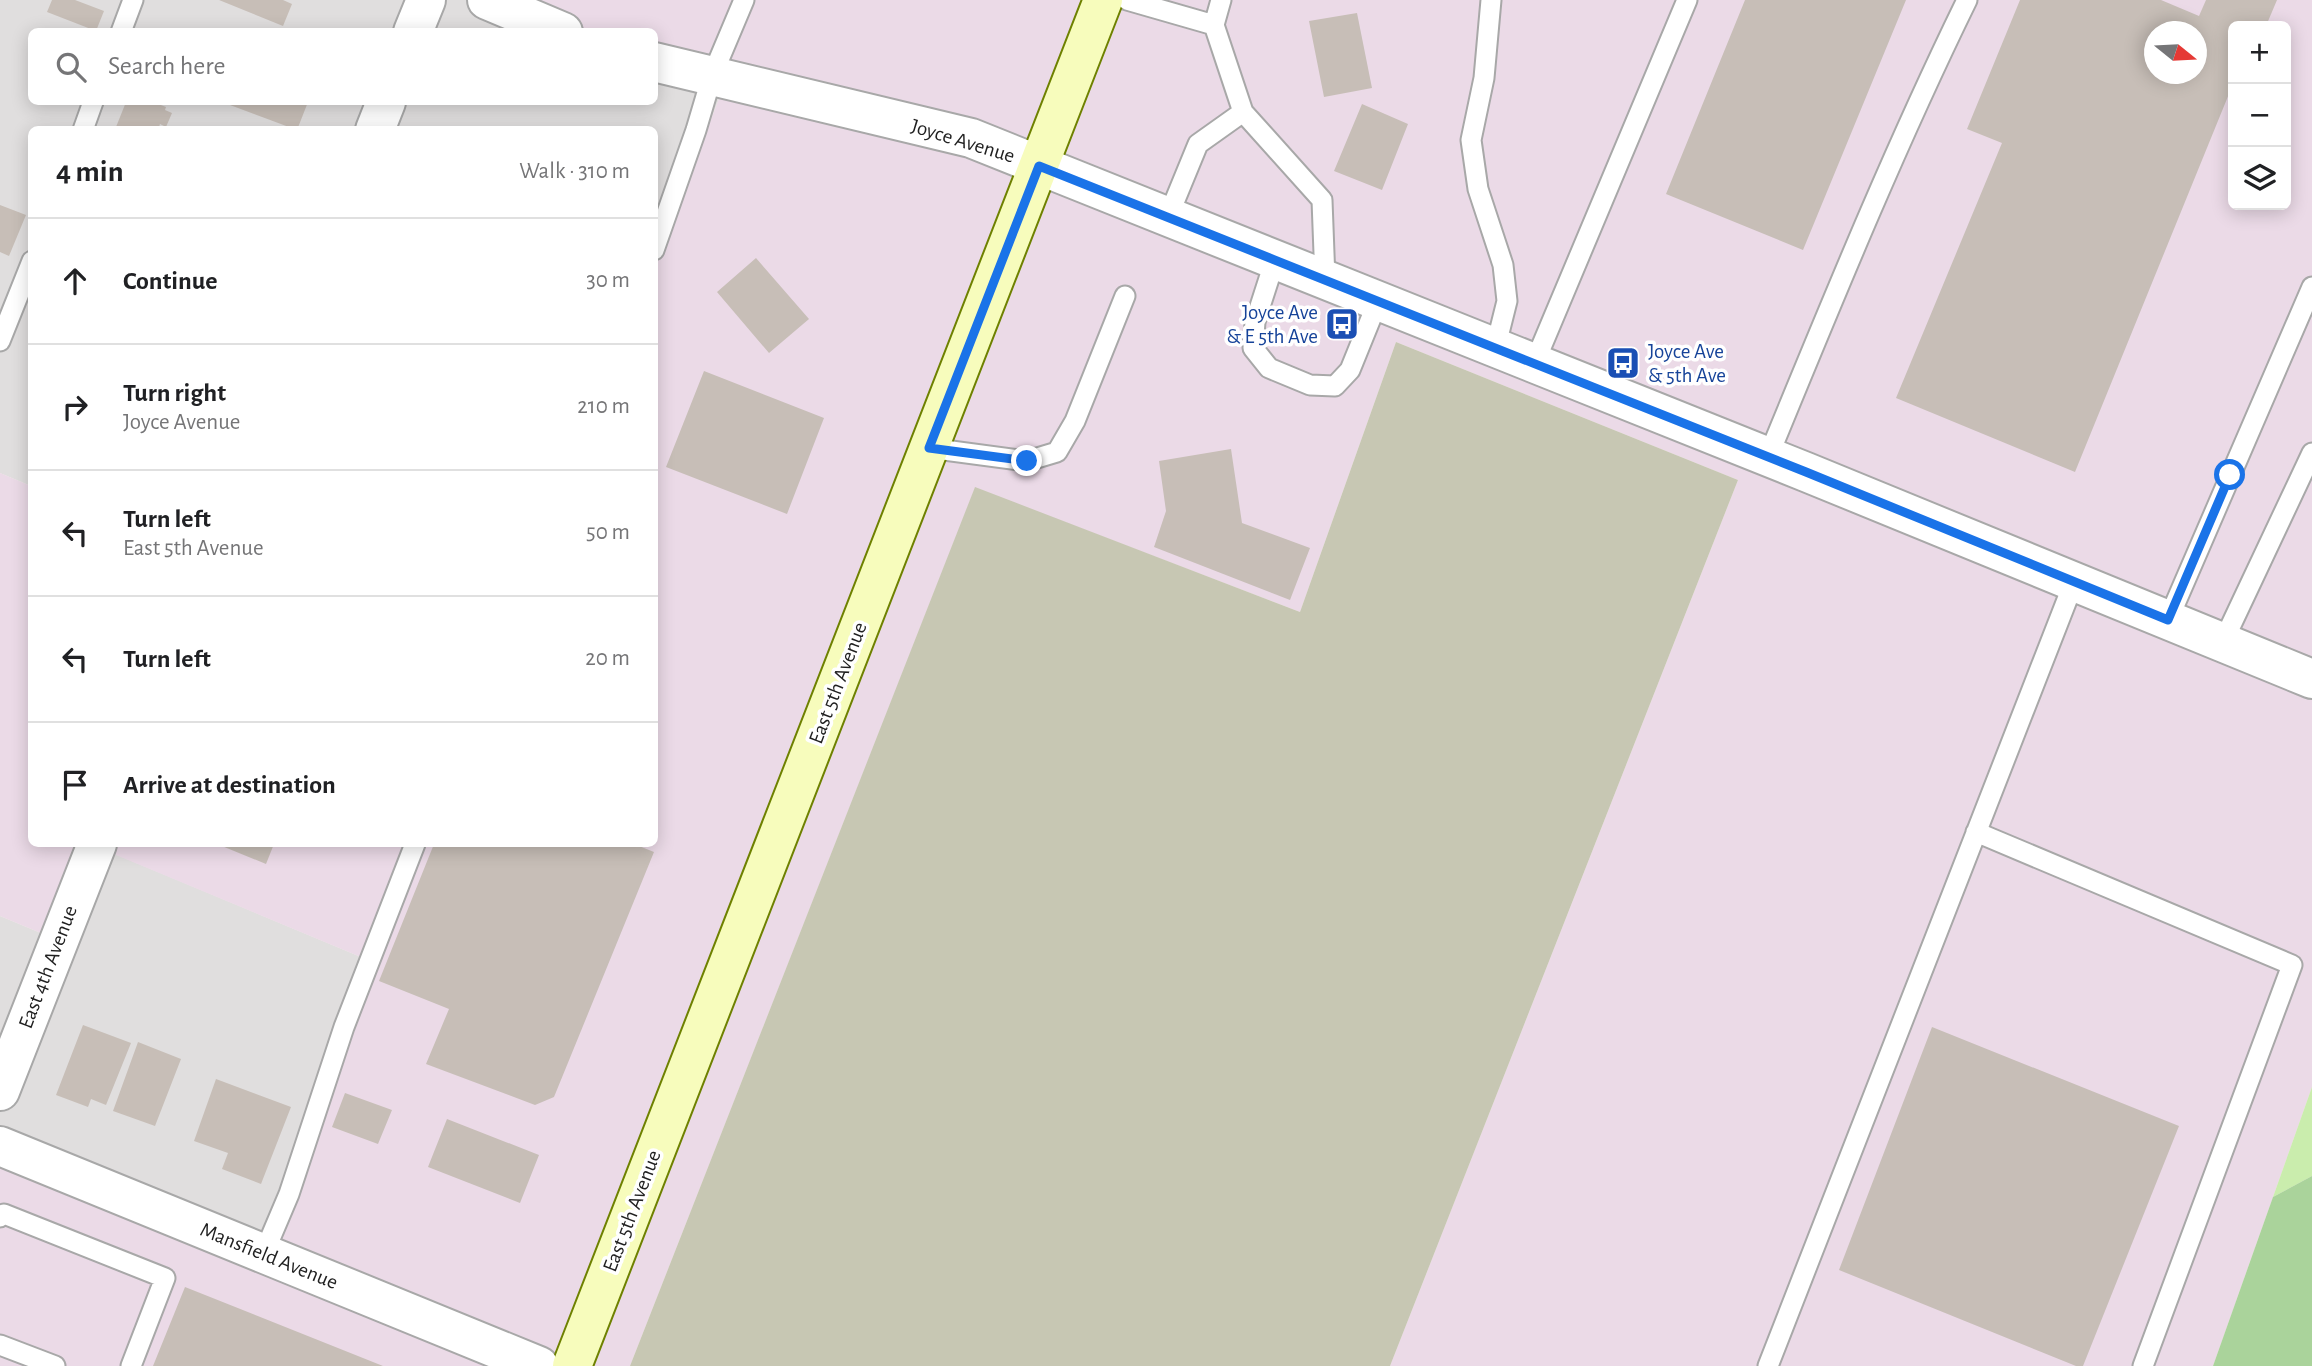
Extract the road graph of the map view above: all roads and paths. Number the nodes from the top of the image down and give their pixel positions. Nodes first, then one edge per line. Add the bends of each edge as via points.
1 (133, 0) edge
2 (426, 0) edge
3 (487, 0) edge
4 (744, 0) edge
5 (1104, 0) edge
6 (1127, 0) edge
7 (1221, 0) edge
8 (1491, 0) edge
9 (1687, 0) edge
10 (1966, 0) edge
11 (1214, 24) junction
12 (122, 28) edge
13 (415, 28) edge
14 (554, 28) edge
15 (658, 63) edge
16 (712, 76) junction
17 (92, 105) edge
18 (385, 105) edge
19 (1243, 112) junction
20 (84, 126) edge
21 (377, 126) edge
22 (1039, 166) junction
23 (1168, 217) junction
24 (658, 239) edge
25 (1275, 260) junction
26 (28, 271) edge
27 (1325, 280) junction
28 (2312, 287) edge
29 (1125, 296) dead end
30 (1378, 301) junction
31 (0, 341) edge
32 (1495, 349) junction
33 (1534, 364) junction
34 (929, 448) junction
35 (2312, 453) edge
36 (1768, 457) junction
37 (2074, 582) junction
38 (2168, 620) junction
39 (2223, 642) junction
40 (2312, 679) edge
41 (1976, 832) junction
42 (96, 847) edge
43 (414, 847) edge
44 (0, 1091) edge
45 (0, 1146) edge
46 (0, 1217) edge
47 (264, 1253) junction
48 (0, 1345) edge
49 (55, 1366) edge
50 (131, 1366) edge
51 (539, 1366) edge
52 (572, 1366) edge
53 (1768, 1366) edge
54 (2143, 1366) edge

1 - 12 lane
2 - 13 street
3 - 14 street
4 - 16 lane
5 - 22 main road, East 5th Avenue
6 - 11 lane
7 - 11 lane
8 - 32 lane via 1484,78 1471,140 1478,189 1503,265 1507,300
9 - 33 lane
10 - 36 lane
11 - 19 lane
15 - 16 street, Joyce Avenue
16 - 22 street, Joyce Avenue via 971,138
16 - 24 lane
17 - 20 lane
18 - 21 street
19 - 23 lane via 1198,144
19 - 27 lane via 1322,200
22 - 23 street, Joyce Avenue
22 - 34 main road, East 5th Avenue
23 - 25 street, Joyce Avenue
25 - 27 street, Joyce Avenue
25 - 30 lane via 1255,322 1253,348 1269,368 1310,385 1335,386 1350,370
26 - 31 lane
27 - 30 street, Joyce Avenue
28 - 38 lane
29 - 34 lane via 1075,421 1057,452 1027,461
30 - 32 street, Joyce Avenue
32 - 33 street, Joyce Avenue
33 - 36 street, Joyce Avenue
34 - 52 main road, East 5th Avenue
35 - 39 lane
36 - 37 street, Joyce Avenue
37 - 38 street, Joyce Avenue
37 - 41 lane
38 - 39 street, Joyce Avenue
39 - 40 street, Joyce Avenue
41 - 53 lane
41 - 54 lane via 2292,965
42 - 44 street, East 4th Avenue
43 - 47 lane
45 - 47 street, Mansfield Avenue
46 - 50 lane via 4,1213 164,1279
47 - 51 street, Mansfield Avenue
48 - 49 lane

